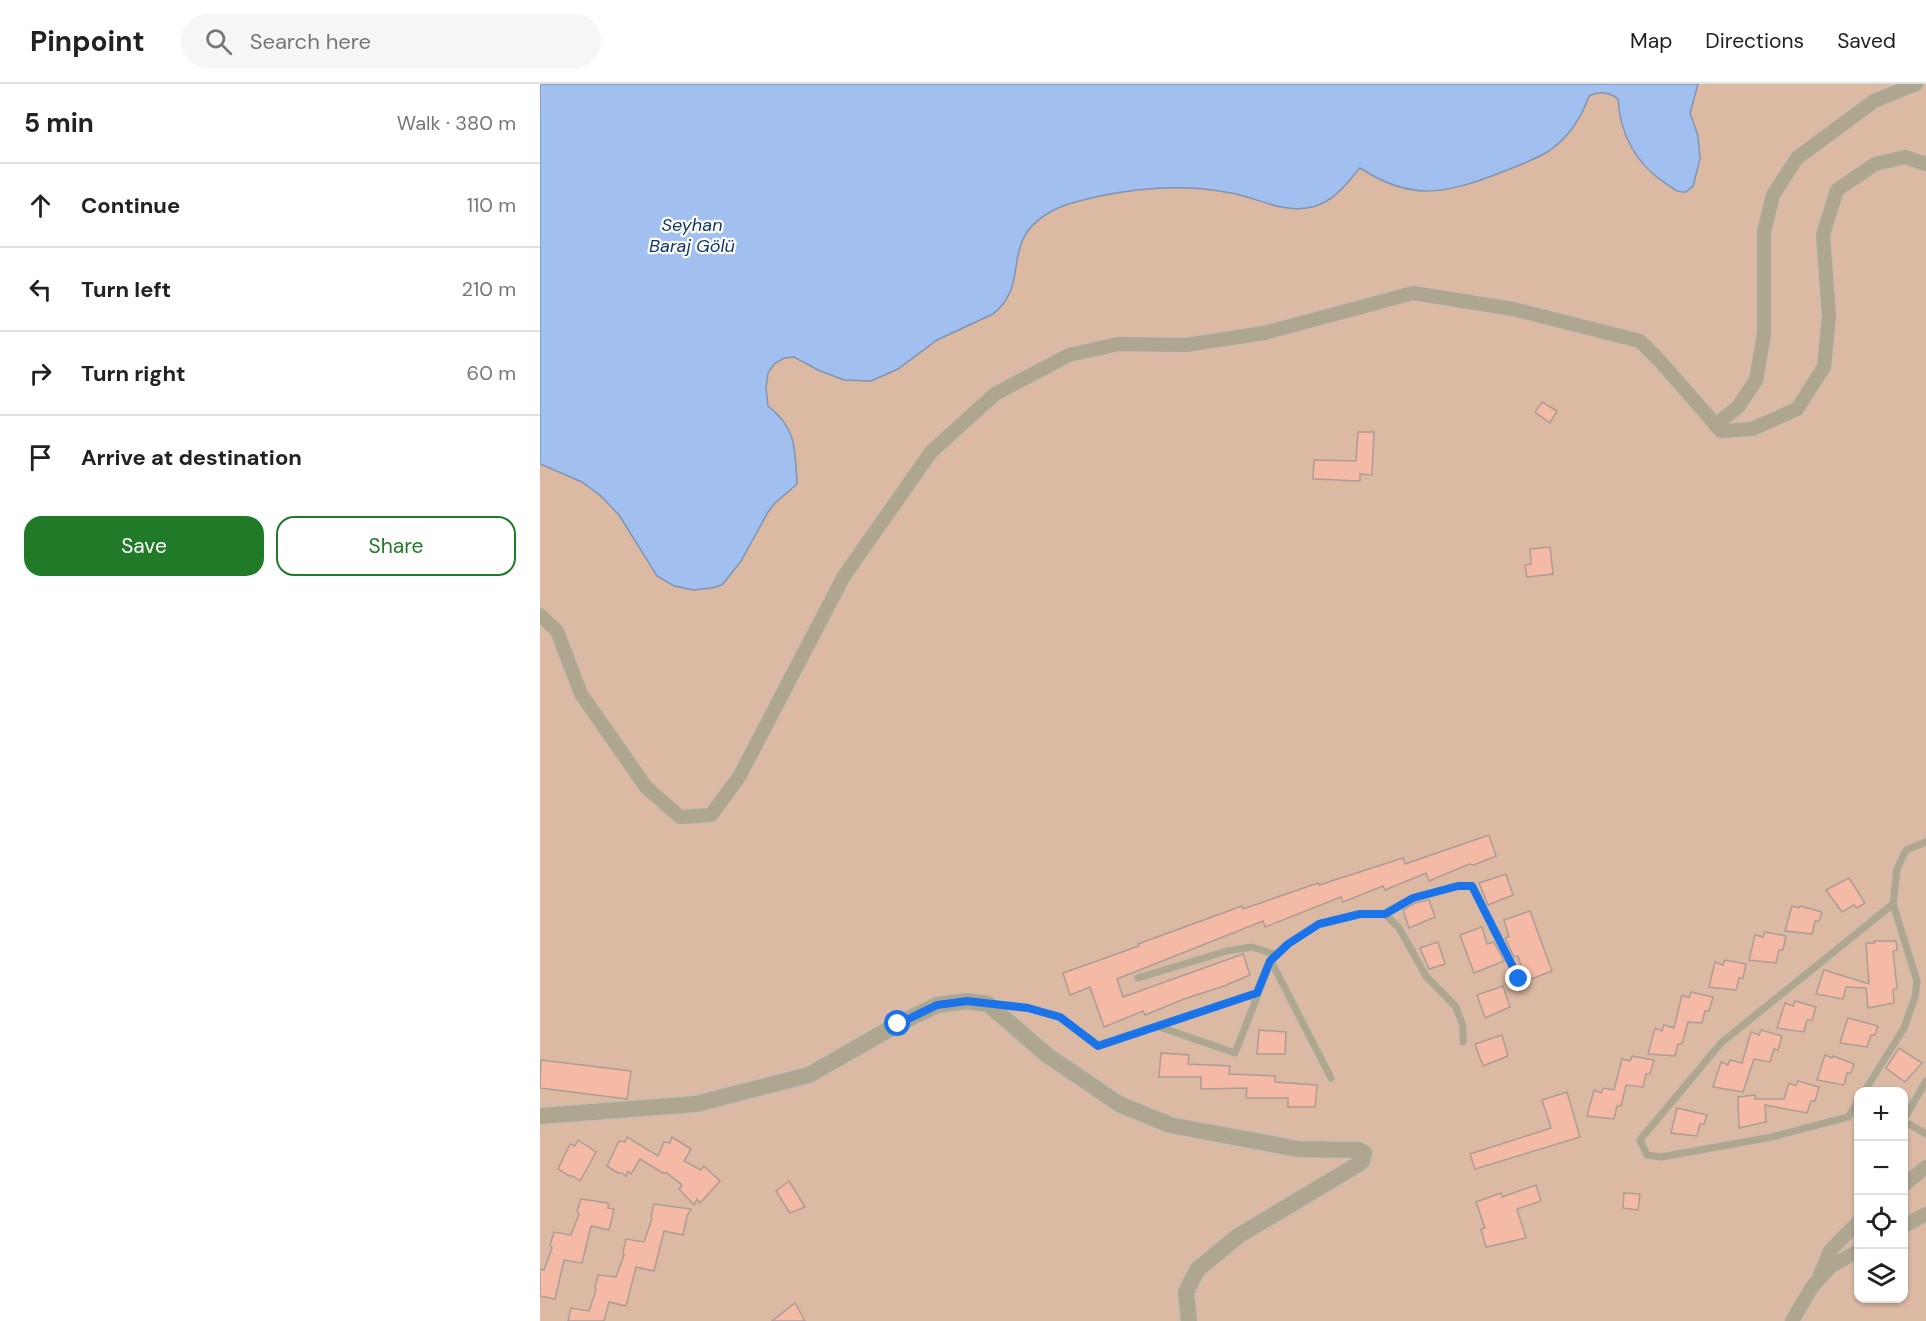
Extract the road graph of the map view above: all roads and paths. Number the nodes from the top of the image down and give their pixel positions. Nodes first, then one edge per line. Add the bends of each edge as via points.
1 (1916, 84) edge
2 (1926, 164) edge
3 (1715, 424) junction
4 (540, 615) edge
5 (1926, 842) edge
6 (1893, 904) junction
7 (1385, 914) junction
8 (1277, 955) junction
9 (1270, 961) junction
10 (1138, 978) dead end
11 (1519, 979) dead end
12 (1257, 993) junction
13 (988, 1004) junction
14 (1157, 1026) junction
15 (1462, 1042) dead end
16 (1331, 1078) dead end
17 (1926, 1081) edge
18 (1867, 1087) edge
19 (1854, 1107) edge
20 (1908, 1113) edge
21 (540, 1116) edge
22 (1848, 1117) junction
23 (1854, 1118) edge
24 (1908, 1123) edge
25 (1926, 1134) edge
26 (1926, 1167) edge
27 (1908, 1182) edge
28 (1926, 1214) edge
29 (1908, 1224) edge
30 (1854, 1226) edge
31 (1854, 1253) edge
32 (1817, 1281) junction
33 (1190, 1321) edge
34 (1792, 1321) edge

1 - 3 street via 1874,101 1797,158 1773,195 1764,232 1764,334 1756,380 1738,407
2 - 3 street via 1905,157 1875,164 1837,189 1823,235 1829,316 1824,367 1797,409 1752,429 1721,431
3 - 4 street via 1640,341 1513,309 1413,293 1264,333 1186,345 1118,344 1069,355 995,394 931,452 844,576 740,777 711,815 680,817 646,787 581,694 557,632
5 - 6 lane via 1906,850 1897,869
6 - 18 lane via 1917,981 1915,997 1904,1028
6 - 22 lane via 1721,1043 1640,1140 1647,1155 1661,1157 1772,1137
7 - 8 lane via 1360,914 1319,924
7 - 11 lane via 1413,898 1472,886
7 - 15 lane via 1399,928 1426,976 1455,1007 1463,1026
8 - 9 lane
8 - 10 lane via 1252,946
9 - 12 lane
9 - 16 lane
12 - 14 lane
12 - 14 lane via 1235,1053
13 - 14 lane via 1028,1008 1060,1017 1098,1046
13 - 21 street via 967,1001 937,1005 809,1075 696,1104
13 - 33 street via 1047,1055 1119,1104 1170,1125 1298,1149 1359,1150 1364,1154 1357,1165 1238,1236 1197,1270 1186,1292
17 - 20 lane
19 - 22 lane
22 - 23 lane
24 - 25 lane
26 - 27 street
28 - 29 street
30 - 32 street via 1830,1251
31 - 32 street via 1831,1266
32 - 34 street

